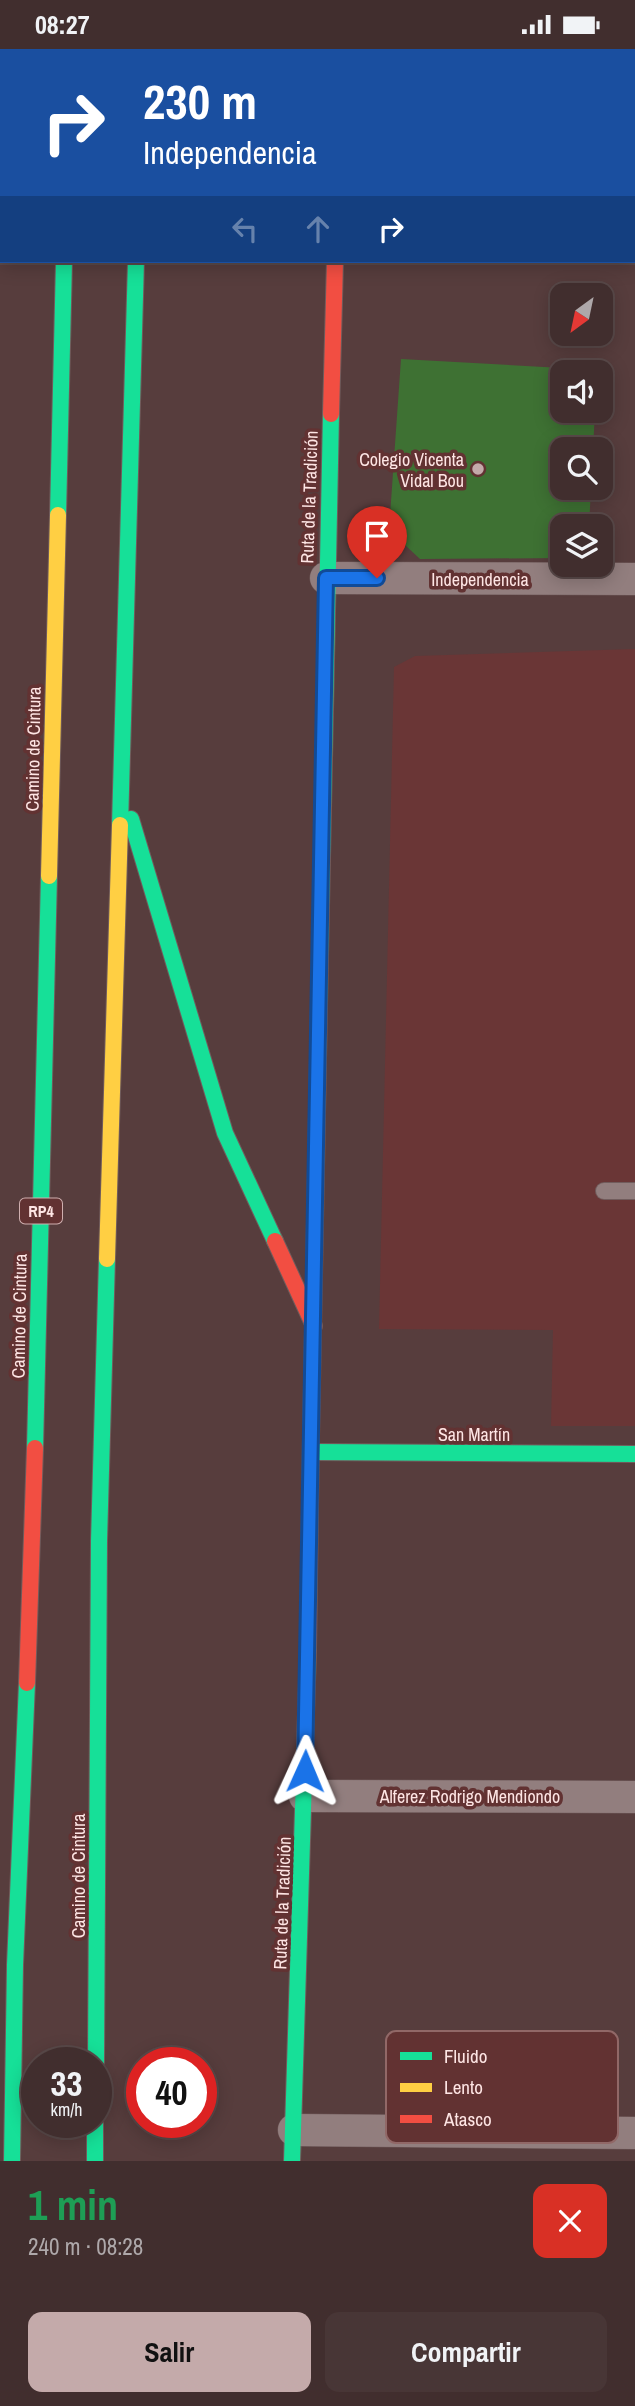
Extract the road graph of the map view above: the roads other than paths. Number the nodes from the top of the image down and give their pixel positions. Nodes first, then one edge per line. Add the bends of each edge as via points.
1 (64, 263) edge
2 (136, 263) edge
3 (335, 263) edge
4 (326, 578) junction
5 (635, 579) edge
6 (121, 786) junction
7 (604, 1191) dead end
8 (635, 1191) edge
9 (314, 1326) junction
10 (312, 1452) junction
11 (635, 1454) edge
12 (304, 1796) junction
13 (635, 1797) edge
14 (15, 1965) junction
15 (0, 1988) edge
16 (96, 2047) edge
17 (294, 2130) junction
18 (386, 2131) edge
19 (95, 2138) edge
20 (12, 2161) edge
21 (95, 2161) edge
22 (292, 2161) edge

1 - 14 main road, Camino de Cintura / RP4 via 33,1535
2 - 6 main road, Camino de Cintura
3 - 4 main road, Ruta de la Tradición
4 - 5 street, Independencia
4 - 9 main road, Ruta de la Tradición
6 - 9 main road via 225,1133
6 - 16 main road, Camino de Cintura via 99,1541
7 - 8 lane
9 - 10 main road, Ruta de la Tradición
10 - 11 main road, San Martín
10 - 12 main road, Ruta de la Tradición
12 - 13 street, Alferez Rodrigo Mendiondo
12 - 17 main road, Ruta de la Tradición
14 - 15 main road
14 - 20 main road, Camino de Cintura / RP4
17 - 18 street
17 - 22 main road, Ruta de la Tradición
19 - 21 main road

